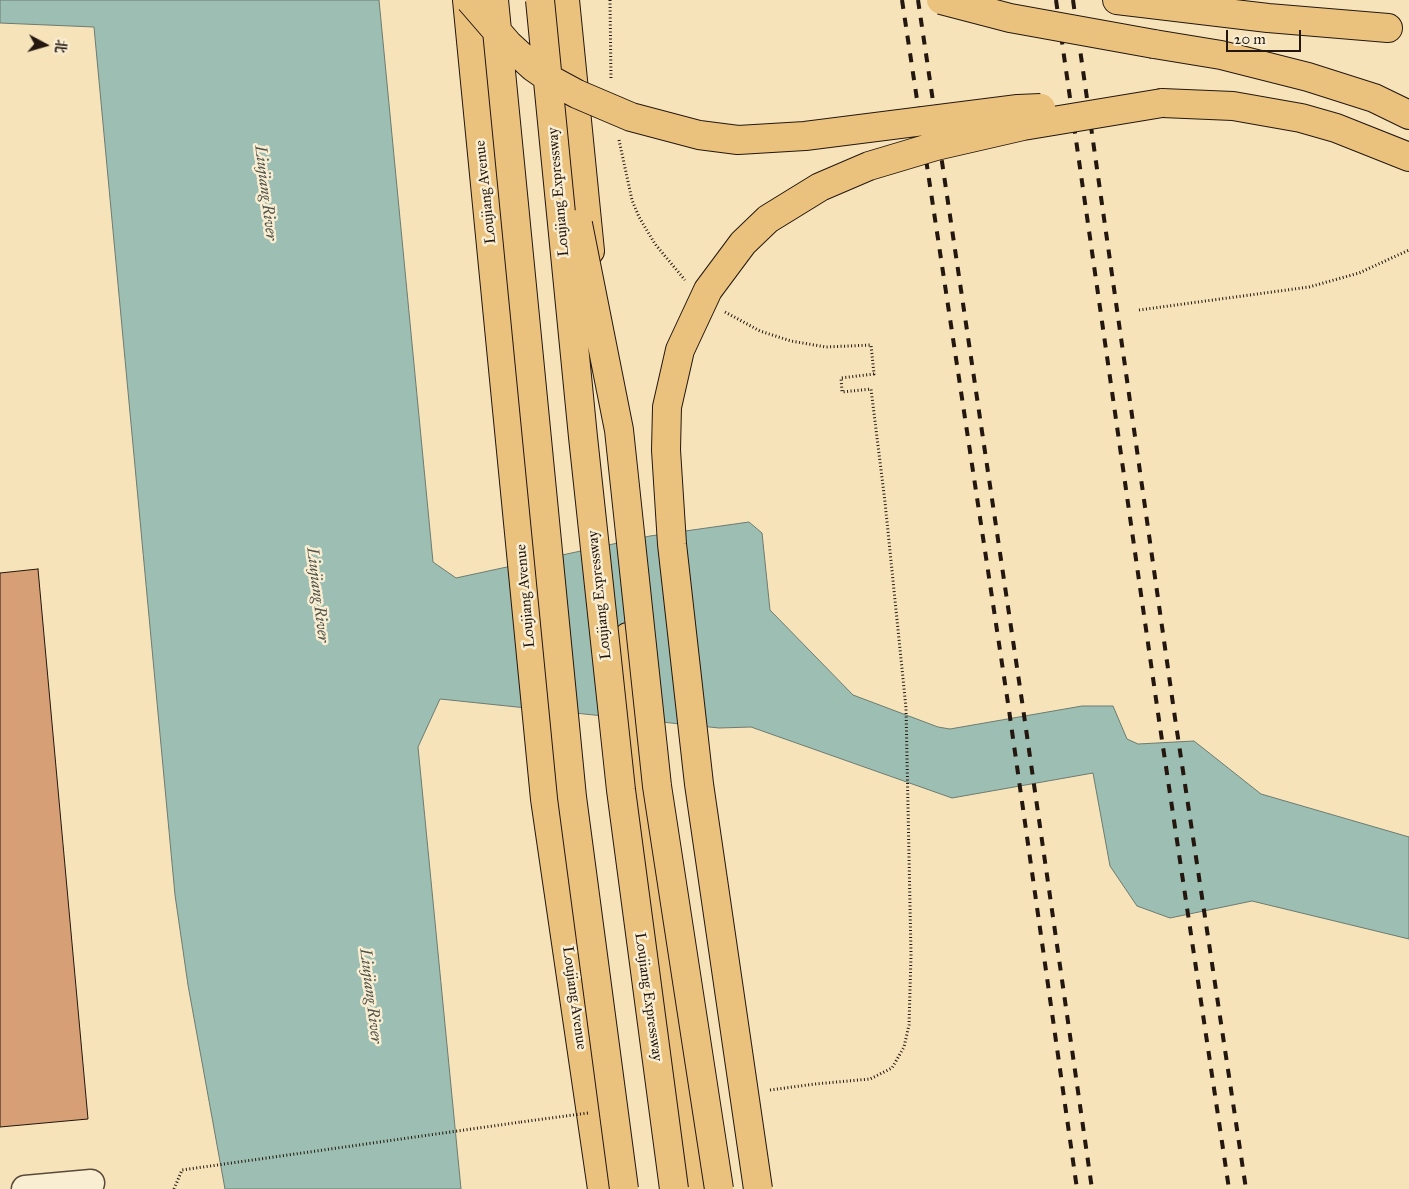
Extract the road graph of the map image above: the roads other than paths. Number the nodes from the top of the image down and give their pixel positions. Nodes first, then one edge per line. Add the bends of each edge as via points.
1 (469, 0) edge
2 (494, 0) edge
3 (540, 0) edge
4 (565, 0) edge
5 (941, 0) edge
6 (1118, 0) edge
7 (1388, 28) dead end
8 (548, 74) junction
9 (1162, 103) junction
10 (1409, 115) edge
11 (1409, 158) edge
12 (25, 1189) edge
13 (89, 1189) edge
14 (602, 1189) edge
15 (624, 1189) edge
16 (674, 1189) edge
17 (695, 1189) edge
18 (719, 1189) edge
19 (758, 1189) edge

1 - 9 main road, bridge via 508,44 533,68 553,81 631,117 718,138 752,140 806,136 1018,109
1 - 14 main road, Loujiang Avenue via 545,799
2 - 15 main road, bridge via 572,797
3 - 8 main road, Loujiang Expressway, bridge
4 - 17 main road via 636,730
5 - 10 main road, bridge via 1010,18 1221,55 1374,98
6 - 7 main road
8 - 16 main road, Loujiang Expressway, bridge via 582,437 620,780
8 - 18 main road, bridge via 619,430 657,786
9 - 11 main road via 1233,106 1301,118 1336,128
9 - 19 main road, bridge via 1022,126 936,146 869,166 820,187 768,219 743,243 708,290 680,350 669,390 667,417 666,476 672,544 699,784
12 - 13 lane via 92,1182

